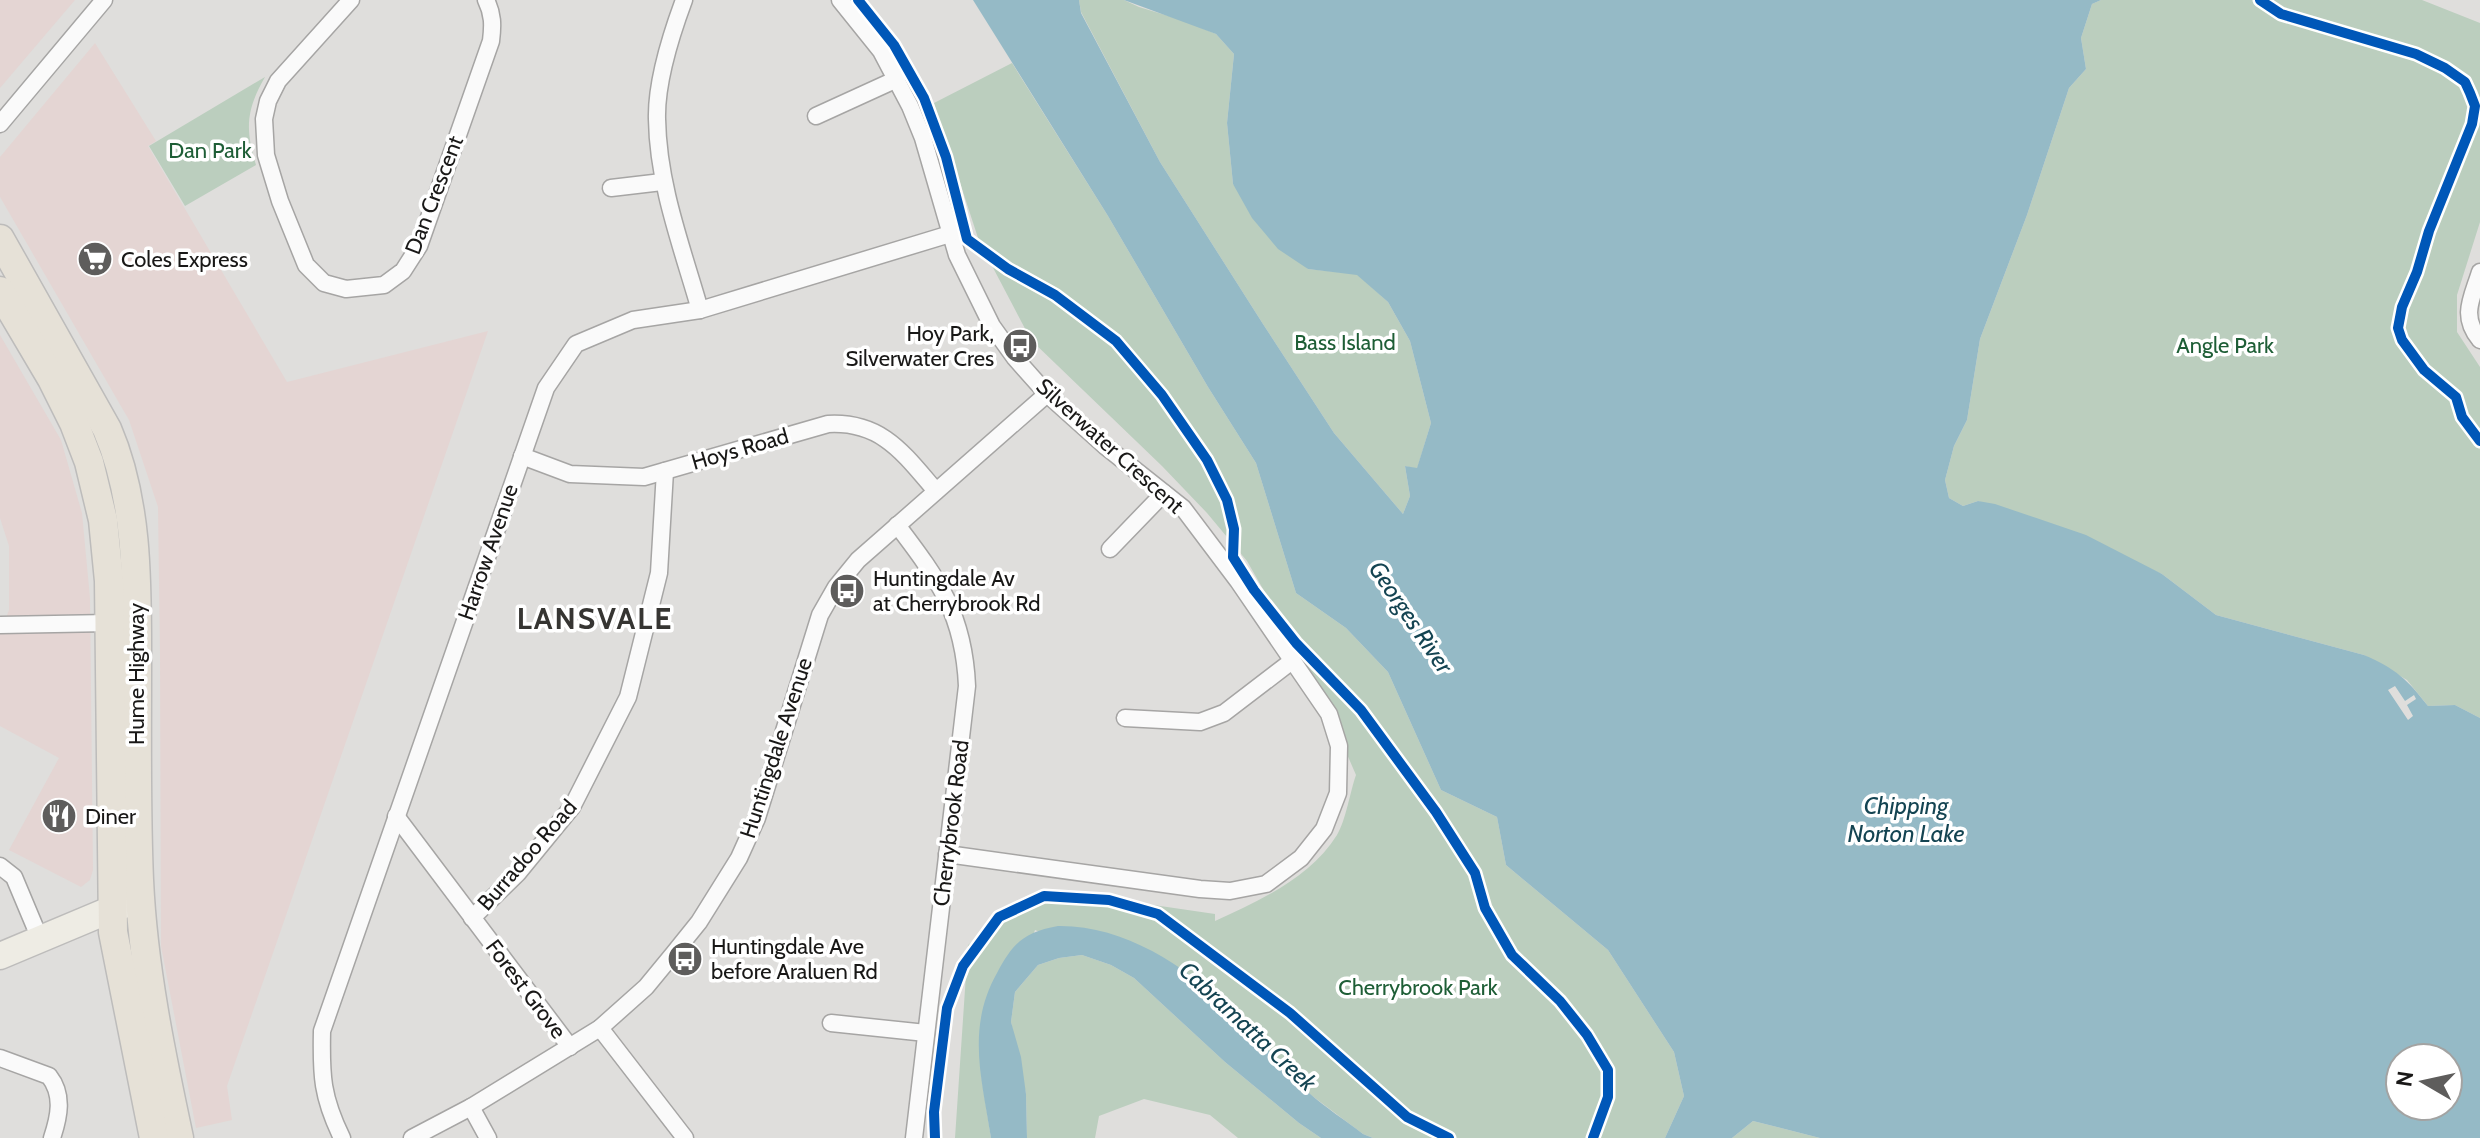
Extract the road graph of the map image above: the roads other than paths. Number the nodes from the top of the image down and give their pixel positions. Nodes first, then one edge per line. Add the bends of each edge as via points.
1 (104, 0) edge
2 (351, 0) edge
3 (486, 0) edge
4 (684, 0) edge
5 (840, 0) edge
6 (897, 79) junction
7 (816, 116) dead end
8 (0, 124) edge
9 (662, 182) junction
10 (611, 188) dead end
11 (950, 234) junction
12 (0, 239) edge
13 (2480, 272) edge
14 (0, 291) edge
15 (700, 310) junction
16 (2480, 340) edge
17 (1047, 394) junction
18 (522, 456) junction
19 (665, 471) junction
20 (936, 491) junction
21 (1164, 493) junction
22 (897, 525) junction
23 (1110, 549) dead end
24 (109, 623) junction
25 (0, 625) edge
26 (1292, 661) junction
27 (1125, 718) dead end
28 (396, 816) junction
29 (947, 854) junction
30 (0, 866) edge
31 (140, 900) junction
32 (112, 909) junction
33 (472, 918) junction
34 (40, 939) junction
35 (0, 956) edge
36 (831, 1023) dead end
37 (600, 1028) junction
38 (926, 1033) junction
39 (570, 1047) junction
40 (0, 1058) edge
41 (471, 1107) junction
42 (52, 1138) edge
43 (154, 1138) edge
44 (179, 1138) edge
45 (342, 1138) edge
46 (412, 1138) edge
47 (488, 1138) edge
48 (685, 1138) edge
49 (914, 1138) edge

1 - 8 street
2 - 3 street, Dan Crescent via 278,81 264,119 266,155 306,265 324,283 346,289 384,285 403,271 419,246 491,41
4 - 9 street via 667,47 657,116
5 - 6 street, Silverwater Crescent
6 - 7 street
6 - 11 street, Silverwater Crescent via 923,138
9 - 10 street
9 - 15 street
11 - 15 street, Harrow Avenue
11 - 17 street, Silverwater Crescent via 992,326
12 - 31 highway, Hume Highway via 107,429 128,500 137,621
13 - 16 street via 2468,309 2468,321
14 - 24 highway, Hume Highway via 52,379 89,462 106,537
15 - 18 street, Harrow Avenue via 633,320 576,344 546,388
17 - 20 street, Huntingdale Avenue
17 - 21 street, Silverwater Crescent
18 - 19 street, Hoys Road via 570,474 644,477
18 - 28 street, Harrow Avenue
19 - 20 street, Hoys Road via 847,423 881,434
19 - 33 street, Burradoo Road via 659,573 628,697 572,807 518,873
20 - 22 street, Huntingdale Avenue
21 - 23 street
21 - 26 street, Silverwater Crescent via 1183,508
22 - 29 street, Cherrybrook Road via 944,592 966,661
22 - 37 street, Huntingdale Avenue via 843,576 820,615 757,818 739,858 674,953
24 - 25 street
24 - 32 highway, Hume Highway
26 - 27 street via 1224,713 1200,722
26 - 29 street, Silverwater Crescent via 1329,714 1339,746 1338,793 1324,829 1301,858 1266,884 1230,891 1200,889
28 - 33 street, Forest Grove
28 - 45 street, Harrow Avenue via 322,1031 321,1076
29 - 38 street, Cherrybrook Road
30 - 34 street via 14,877
31 - 32 main road
31 - 44 highway, Hume Highway
32 - 34 main road
32 - 43 highway, Hume Highway
33 - 39 street, Forest Grove
34 - 35 main road
36 - 38 street
37 - 39 street, Huntingdale Avenue
37 - 48 street
38 - 49 street, Cherrybrook Road
39 - 41 street, Huntingdale Avenue
40 - 42 street via 53,1081 59,1116
41 - 46 street, Huntingdale Avenue
41 - 47 street

